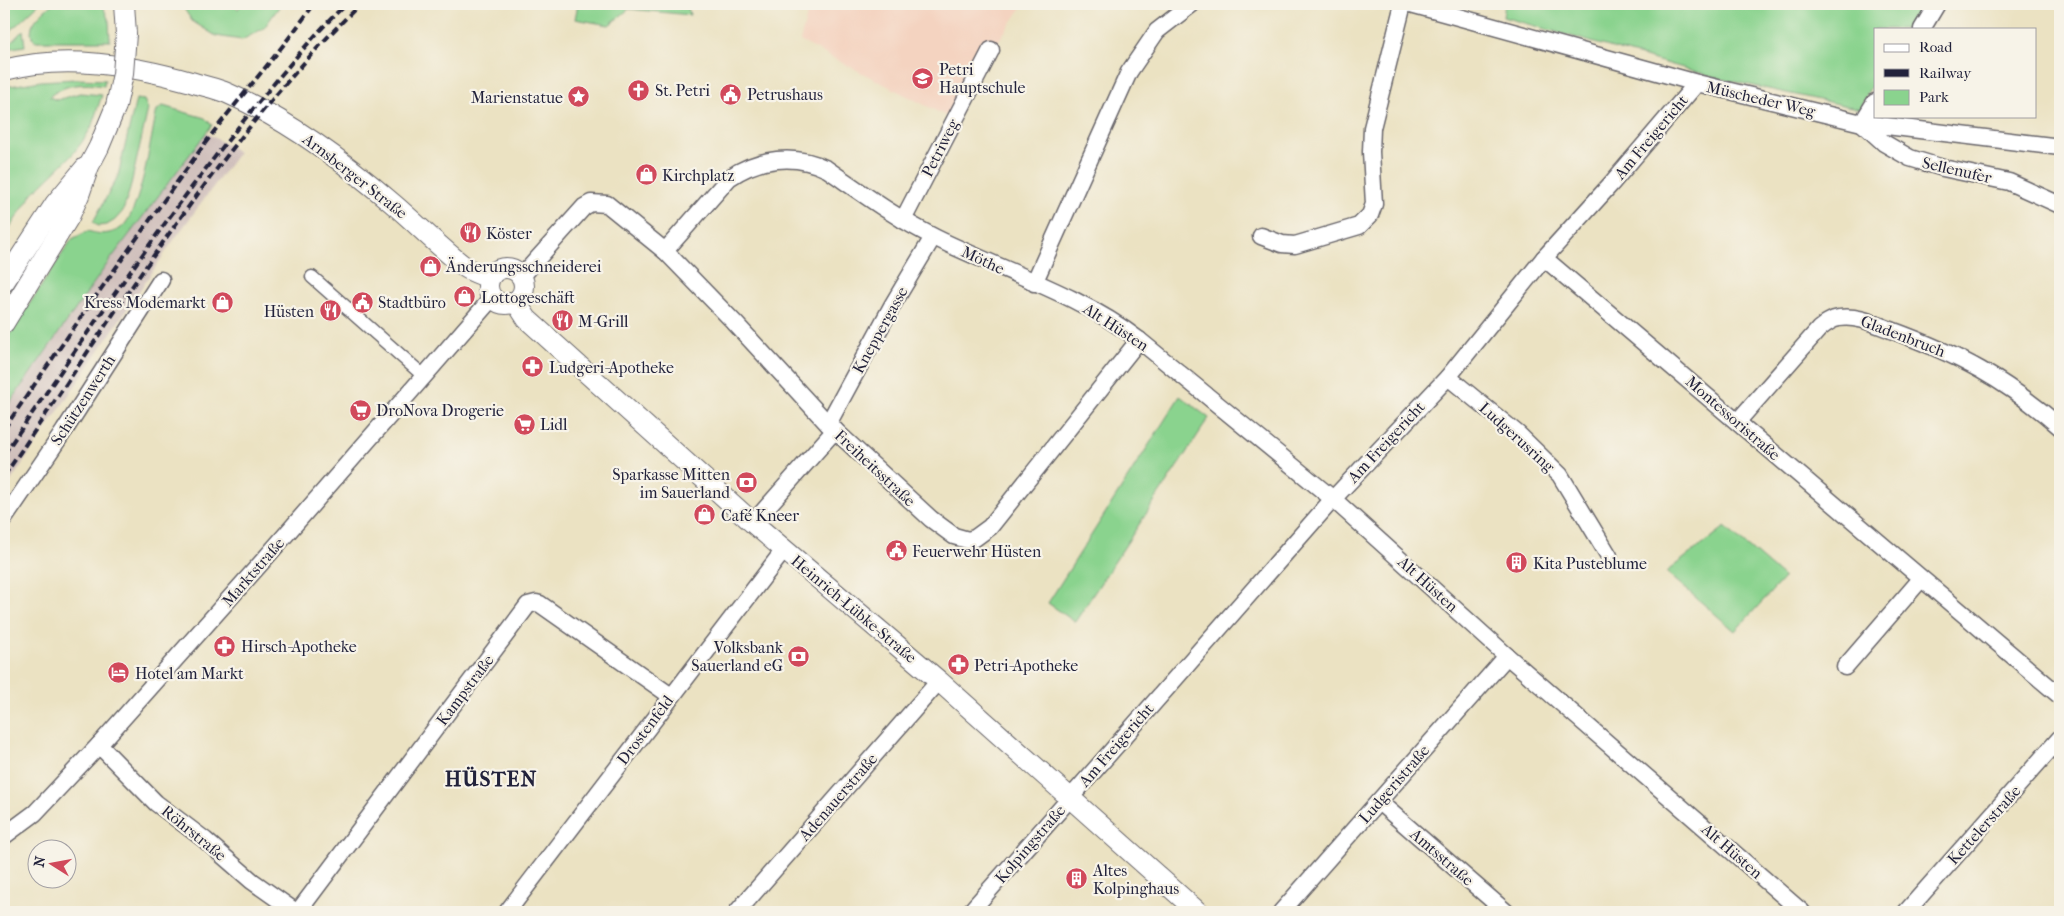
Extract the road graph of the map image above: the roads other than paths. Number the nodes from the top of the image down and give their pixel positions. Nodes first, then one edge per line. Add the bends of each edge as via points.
1 (124, 4) edge
2 (1192, 4) edge
3 (1403, 4) edge
4 (1411, 4) edge
5 (1937, 4) edge
6 (1923, 28) edge
7 (991, 50) dead end
8 (4, 70) edge
9 (1697, 83) junction
10 (1874, 104) edge
11 (1862, 123) junction
12 (2060, 147) edge
13 (89, 166) junction
14 (2060, 205) edge
15 (903, 220) junction
16 (1261, 236) dead end
17 (933, 237) junction
18 (665, 251) junction
19 (1544, 258) junction
20 (10, 267) edge
21 (522, 276) junction
22 (312, 277) dead end
23 (489, 278) junction
24 (161, 280) dead end
25 (4, 282) edge
26 (1034, 283) junction
27 (492, 298) junction
28 (516, 302) junction
29 (4, 323) edge
30 (1139, 340) junction
31 (425, 377) junction
32 (1448, 377) junction
33 (1738, 421) junction
34 (832, 427) junction
35 (2060, 427) edge
36 (1333, 498) junction
37 (4, 519) edge
38 (753, 524) junction
39 (784, 550) junction
40 (1609, 556) dead end
41 (1921, 579) junction
42 (1507, 656) junction
43 (1845, 668) dead end
44 (939, 680) junction
45 (670, 696) junction
46 (2060, 696) edge
47 (2060, 738) edge
48 (100, 745) junction
49 (1070, 798) junction
50 (1379, 802) junction
51 (4, 836) edge
52 (297, 912) edge
53 (507, 912) edge
54 (737, 912) edge
55 (970, 912) edge
56 (1198, 912) edge
57 (1281, 912) edge
58 (1506, 912) edge
59 (1802, 912) edge
60 (1906, 912) edge

1 - 13 street, bridge via 123,74 116,106
2 - 26 street via 1157,31 1129,72
3 - 16 street via 1372,128 1374,204 1370,215 1359,226 1295,245
4 - 9 street, Müscheder Weg
5 - 6 street
7 - 15 street, Petriweg
8 - 23 street, Arnsberger Straße via 55,62 100,64 156,73 226,93 320,146 391,201 466,268
9 - 11 street, Müscheder Weg
9 - 19 street, Am Freigericht
10 - 11 street
11 - 12 street, Müscheder Weg
11 - 14 street, Sellenufer via 1884,143 1910,158 2009,182
13 - 20 street via 66,189
13 - 29 street via 69,217
15 - 17 street, Möthe
15 - 18 street, Möthe via 821,167 807,161 781,158 737,172 729,178
17 - 26 street, Möthe
17 - 34 street, Kneppergasse via 893,304
18 - 21 street, Freiheitsstraße via 615,209 607,204 591,202
18 - 34 street, Freiheitsstraße
19 - 32 street, Am Freigericht
19 - 33 street, Montessoristraße
20 - 25 street
21 - 23 street via 513,269 502,268
21 - 28 street via 523,293
22 - 31 street
23 - 27 street via 488,289
24 - 37 street, Schützenwerth
26 - 30 street, Alt Hüsten via 1117,324
27 - 28 street via 503,304
27 - 31 street, Marktstraße
28 - 38 street, Heinrich-Lübke-Straße via 532,324
30 - 34 street, Freiheitsstraße via 990,527 975,538 961,539 944,530
30 - 36 street, Alt Hüsten
31 - 48 street, Marktstraße
32 - 36 street, Am Freigericht
32 - 40 street, Ludgerusring via 1518,434 1560,475
33 - 35 street, Gladenbruch via 1819,329 1834,319 1846,317 1868,322 1966,361 2010,387
33 - 41 street, Montessoristraße
34 - 38 street, Kneppergasse
36 - 42 street, Alt Hüsten
36 - 49 street, Am Freigericht
38 - 39 street, Heinrich-Lübke-Straße
39 - 44 street, Heinrich-Lübke-Straße
39 - 45 street, Drostenfeld
41 - 43 street
41 - 46 street, Montessoristraße
42 - 50 street, Ludgeristraße
42 - 59 street, Alt Hüsten
44 - 49 street, Heinrich-Lübke-Straße
44 - 54 street, Adenauerstraße
45 - 52 street, Kampstraße via 540,604 528,605
45 - 53 street, Drostenfeld
47 - 60 street, Kettelerstraße
48 - 51 street, Marktstraße via 35,813
48 - 52 street, Röhrstraße via 156,803 252,881
49 - 55 street, Kolpingstraße
49 - 56 street, Heinrich-Lübke-Straße
50 - 57 street, Ludgeristraße
50 - 58 street, Amtsstraße

